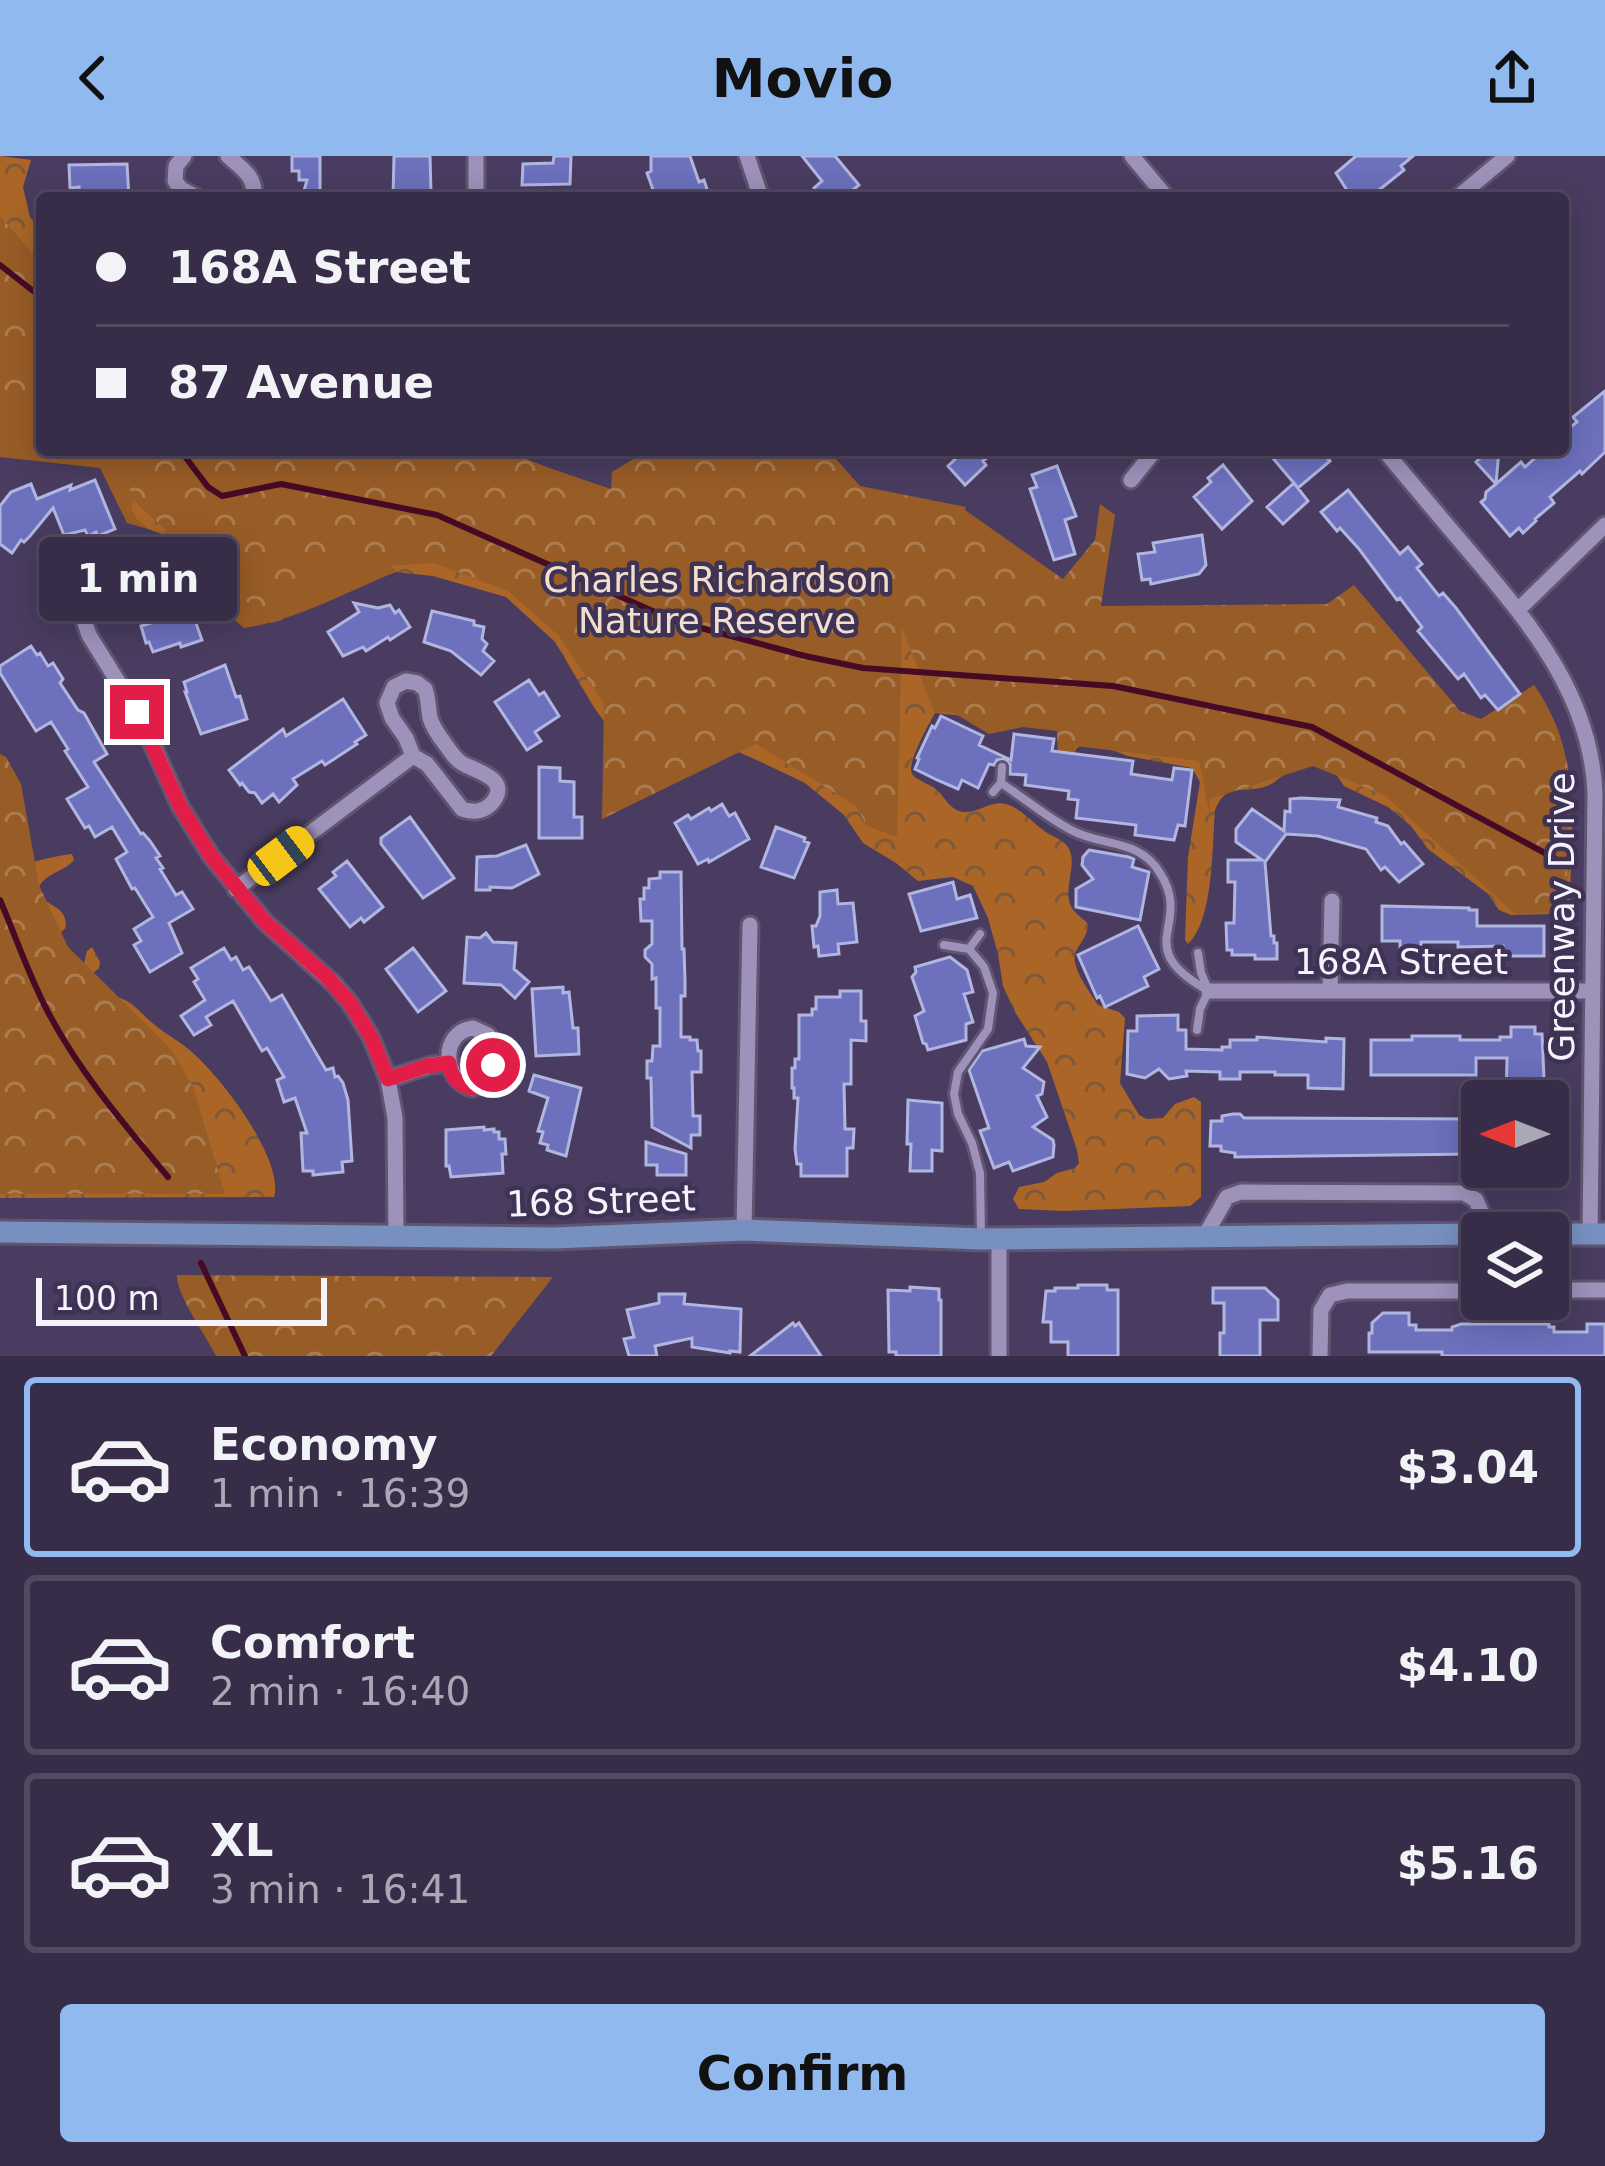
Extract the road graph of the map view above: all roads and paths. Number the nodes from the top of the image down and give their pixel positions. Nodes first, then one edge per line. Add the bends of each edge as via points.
1 (184, 156) edge
2 (228, 156) edge
3 (476, 156) edge
4 (747, 156) edge
5 (1132, 156) edge
6 (1507, 156) edge
7 (187, 192) edge
8 (255, 192) edge
9 (476, 192) edge
10 (759, 192) edge
11 (1162, 192) edge
12 (1464, 192) edge
13 (1150, 456) edge
14 (1389, 456) edge
15 (1131, 480) dead end
16 (1605, 525) edge
17 (76, 597) dead end
18 (1518, 610) junction
19 (413, 756) junction
20 (1002, 767) dead end
21 (1001, 783) junction
22 (993, 792) dead end
23 (236, 889) junction
24 (1332, 901) dead end
25 (749, 925) dead end
26 (980, 934) dead end
27 (944, 945) dead end
28 (969, 949) junction
29 (1198, 953) dead end
30 (1330, 990) junction
31 (1208, 991) junction
32 (1593, 991) junction
33 (1197, 1030) dead end
34 (449, 1063) dead end
35 (388, 1079) junction
36 (1479, 1212) edge
37 (744, 1230) junction
38 (0, 1232) edge
39 (1461, 1234) edge
40 (1597, 1234) edge
41 (396, 1237) junction
42 (990, 1239) junction
43 (1203, 1239) junction
44 (1569, 1290) edge
45 (1605, 1290) edge
46 (1461, 1291) edge
47 (999, 1356) edge
48 (1320, 1356) edge

1 - 7 street via 175,182
2 - 8 street
3 - 9 street
4 - 10 street
5 - 11 street
6 - 12 street
13 - 15 street
14 - 18 street, Greenway Drive
16 - 18 street
17 - 23 street via 187,818
18 - 32 street, Greenway Drive via 1564,680 1590,752
19 - 19 street via 387,703 406,681 425,689 431,722 455,758 493,778 492,802 481,811 462,809
19 - 23 street
20 - 21 lane
21 - 22 lane
21 - 31 lane via 1070,830 1148,858 1169,893 1169,959
23 - 35 street via 350,1003
24 - 30 street
25 - 37 street
26 - 28 lane
27 - 28 lane
28 - 42 lane via 993,993 988,1029 954,1094 980,1173
29 - 31 lane
30 - 31 street, 168A Street
30 - 32 street, 168A Street
31 - 33 lane
32 - 40 street, Greenway Drive
34 - 35 street
35 - 41 street
36 - 43 street, 168 Street via 1464,1193 1241,1192 1227,1197
37 - 41 main road, 168 Street
37 - 42 main road, 168 Street
38 - 41 main road, 168 Street
39 - 43 main road, 168 Street
42 - 43 main road, 168 Street
42 - 47 street
44 - 45 street
46 - 48 street via 1327,1298

